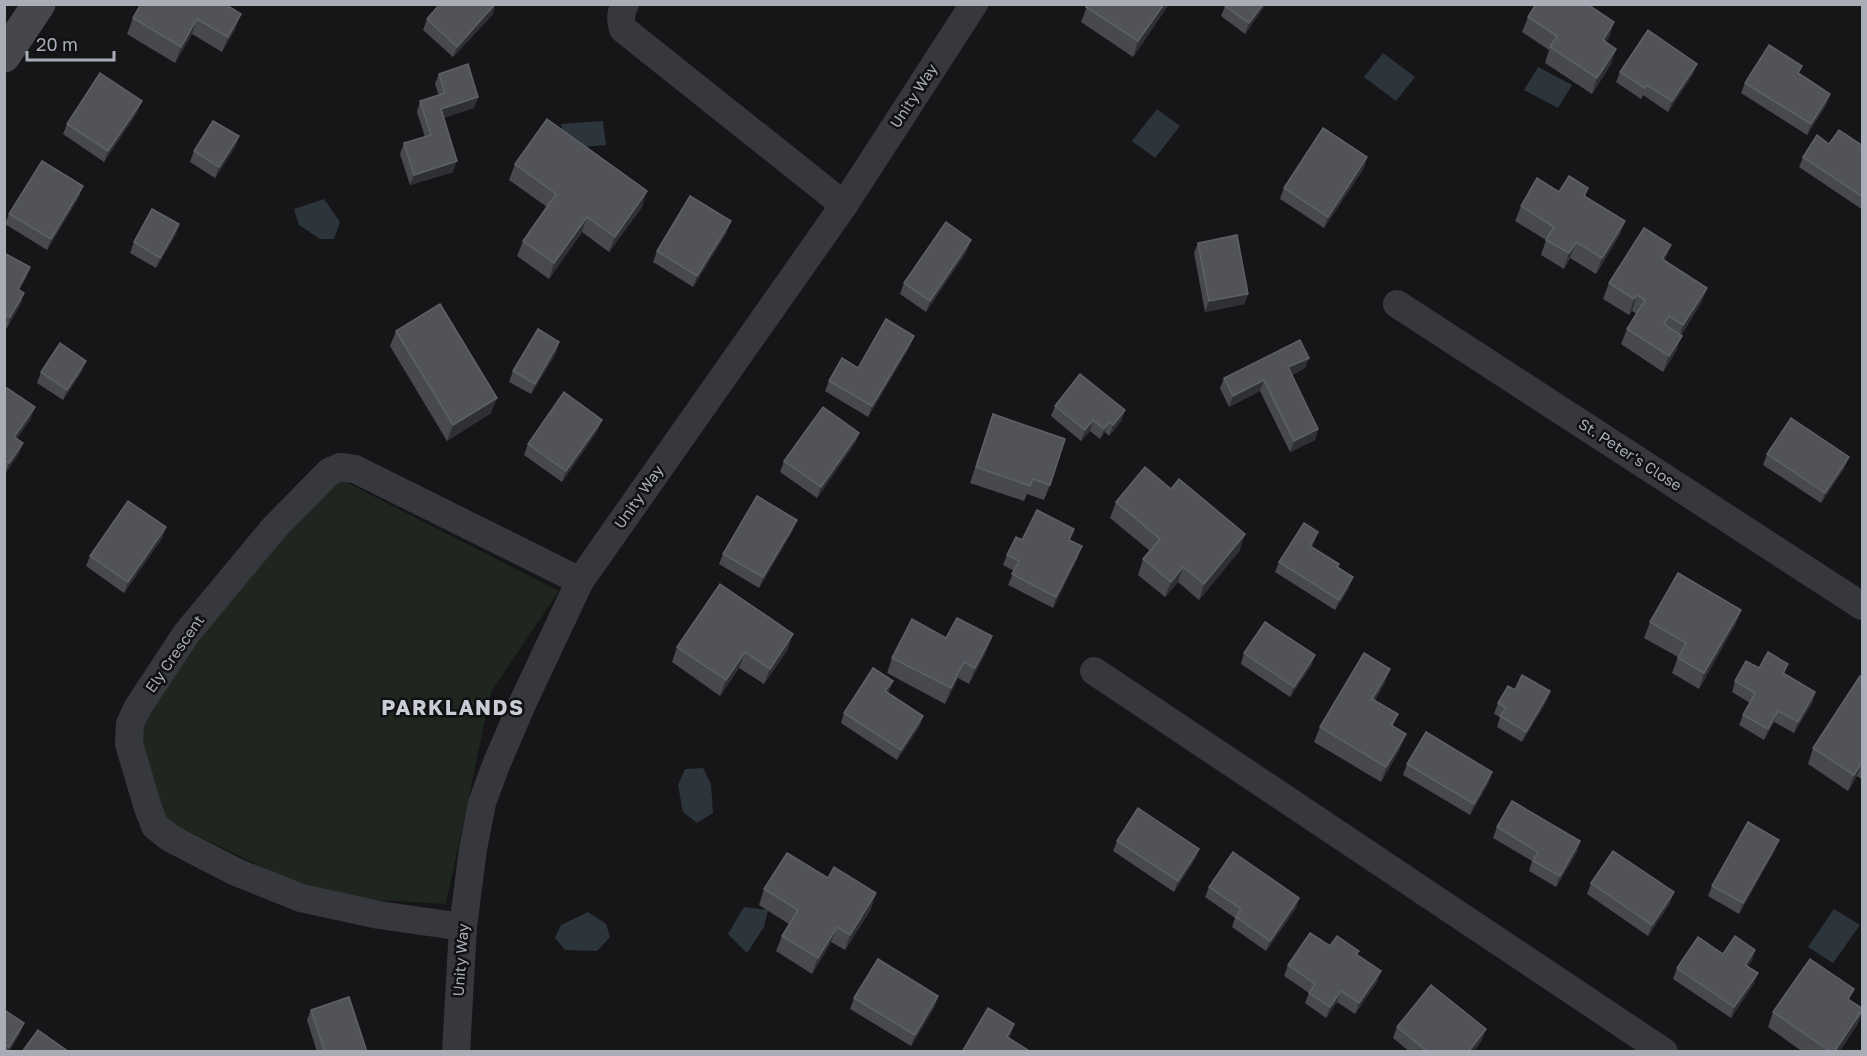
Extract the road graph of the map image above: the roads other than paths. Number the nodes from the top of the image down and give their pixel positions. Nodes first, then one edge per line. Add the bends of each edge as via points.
1 (39, 4) edge
2 (625, 4) edge
3 (974, 4) edge
4 (9, 39) edge
5 (844, 205) junction
6 (1397, 304) dead end
7 (580, 581) junction
8 (1863, 606) edge
9 (1094, 671) dead end
10 (463, 927) junction
11 (456, 1052) edge
12 (1664, 1052) edge

1 - 4 main road
2 - 5 street via 620,20 623,29
3 - 5 street, Unity Way
5 - 7 street, Unity Way
6 - 8 street, St. Peter's Close
7 - 10 street, Unity Way via 523,702 482,802
7 - 10 street, Ely Crescent via 355,469 340,467 329,472 274,528 186,634 130,724 129,744 148,808 155,825 170,838 236,872 302,898 379,915
9 - 12 street
10 - 11 street, Unity Way

